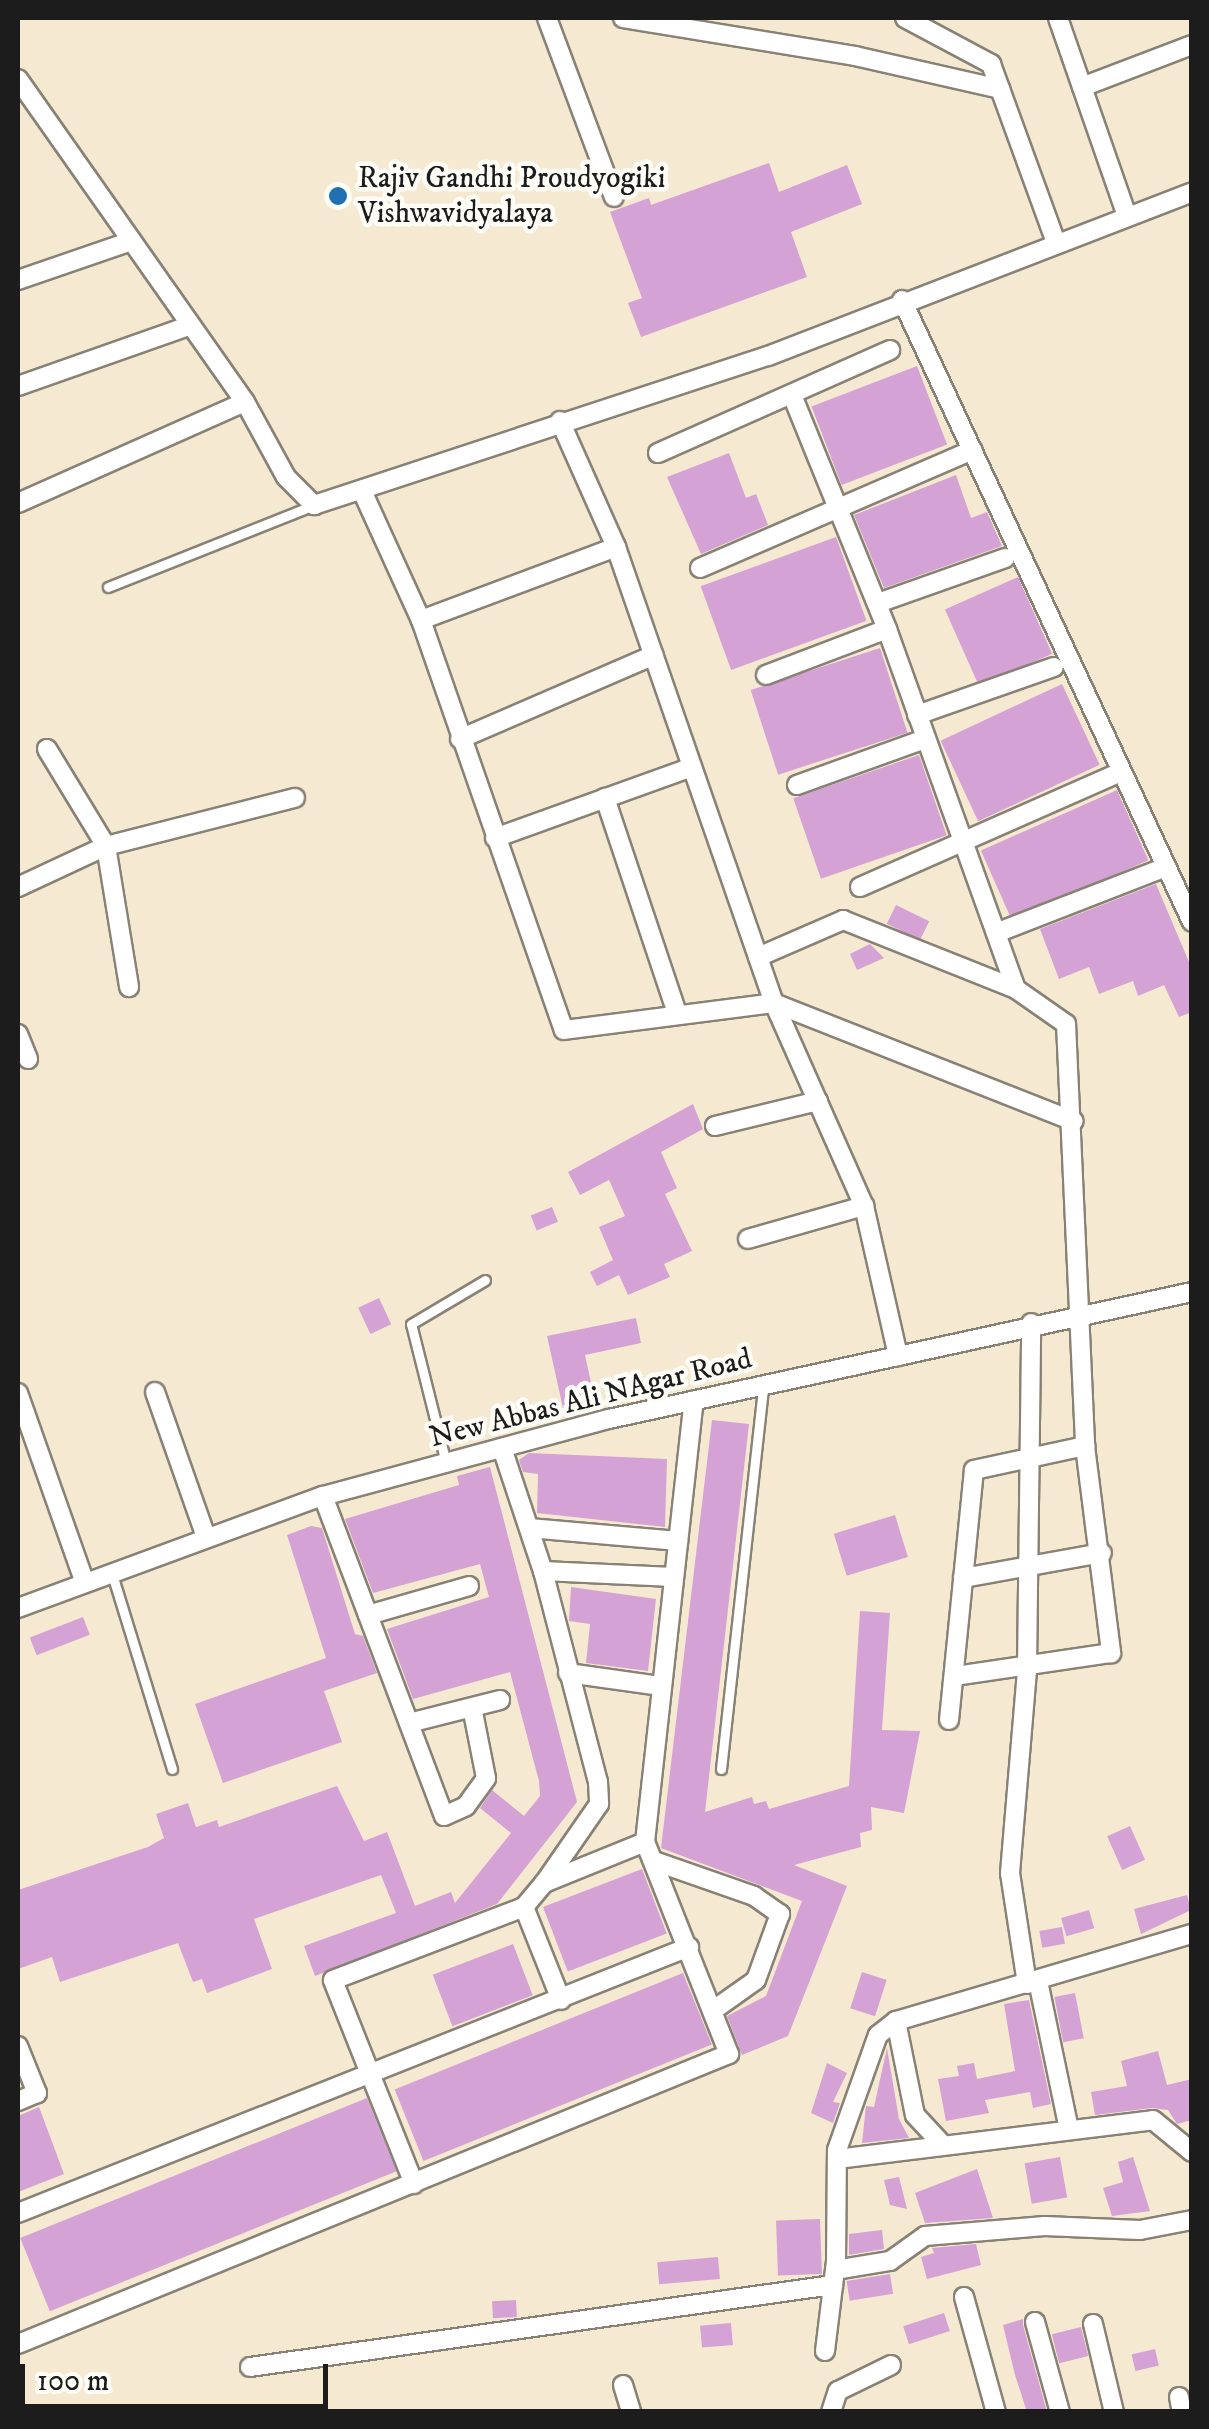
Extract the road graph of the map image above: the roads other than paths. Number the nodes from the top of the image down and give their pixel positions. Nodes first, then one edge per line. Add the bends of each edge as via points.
1 (548, 18) edge
2 (623, 18) edge
3 (905, 18) edge
4 (1058, 18) edge
5 (672, 21) edge
6 (1192, 45) edge
7 (19, 83) edge
8 (1082, 87) junction
9 (1000, 89) junction
10 (1192, 192) edge
11 (614, 197) dead end
12 (1126, 216) junction
13 (132, 240) junction
14 (1055, 240) junction
15 (18, 280) edge
16 (902, 300) junction
17 (191, 325) junction
18 (890, 350) dead end
19 (18, 386) edge
20 (792, 395) junction
21 (246, 402) junction
22 (560, 421) junction
23 (973, 450) junction
24 (658, 453) dead end
25 (363, 493) junction
26 (18, 503) edge
27 (837, 504) junction
28 (314, 505) junction
29 (616, 547) junction
30 (1005, 558) dead end
31 (700, 568) dead end
32 (108, 587) dead end
33 (878, 603) junction
34 (421, 620) junction
35 (888, 628) junction
36 (654, 655) junction
37 (1054, 667) dead end
38 (766, 675) dead end
39 (918, 715) junction
40 (460, 739) junction
41 (925, 739) junction
42 (47, 749) dead end
43 (692, 766) junction
44 (1120, 772) junction
45 (797, 786) dead end
46 (295, 798) dead end
47 (605, 798) junction
48 (495, 838) junction
49 (963, 844) junction
50 (106, 846) junction
51 (1166, 866) junction
52 (18, 887) edge
53 (860, 887) dead end
54 (1192, 922) edge
55 (996, 933) junction
56 (758, 956) junction
57 (129, 987) dead end
58 (1016, 989) junction
59 (774, 1003) junction
60 (677, 1013) junction
61 (18, 1034) edge
62 (28, 1059) dead end
63 (818, 1101) junction
64 (1074, 1121) junction
65 (715, 1126) dead end
66 (864, 1206) junction
67 (748, 1239) dead end
68 (486, 1280) dead end
69 (1192, 1292) edge
70 (1079, 1313) junction
71 (1031, 1323) junction
72 (898, 1356) junction
73 (763, 1384) junction
74 (155, 1392) dead end
75 (18, 1393) edge
76 (694, 1401) junction
77 (25, 1436) edge
78 (1085, 1446) junction
79 (502, 1448) junction
80 (1026, 1454) junction
81 (446, 1464) junction
82 (324, 1496) junction
83 (529, 1528) junction
84 (205, 1534) junction
85 (678, 1542) junction
86 (1102, 1553) junction
87 (543, 1571) junction
88 (1026, 1571) junction
89 (112, 1574) junction
90 (673, 1577) junction
91 (962, 1578) junction
92 (84, 1580) junction
93 (469, 1586) dead end
94 (18, 1608) edge
95 (368, 1615) junction
96 (1027, 1669) junction
97 (568, 1674) junction
98 (955, 1676) junction
99 (661, 1686) junction
100 (500, 1700) dead end
101 (472, 1707) junction
102 (949, 1720) dead end
103 (409, 1723) junction
104 (721, 1769) dead end
105 (172, 1770) dead end
106 (645, 1842) junction
107 (656, 1862) junction
108 (544, 1883) junction
109 (524, 1907) junction
110 (1192, 1934) edge
111 (689, 1947) junction
112 (1033, 1983) junction
113 (561, 2000) junction
114 (715, 2009) junction
115 (896, 2021) junction
116 (18, 2046) edge
117 (370, 2076) junction
118 (18, 2101) edge
119 (1069, 2130) junction
120 (941, 2143) junction
121 (1192, 2152) edge
122 (837, 2160) junction
123 (414, 2184) junction
124 (18, 2213) edge
125 (1192, 2220) edge
126 (834, 2278) junction
127 (964, 2297) dead end
128 (1035, 2322) dead end
129 (1093, 2324) dead end
130 (18, 2344) edge
131 (825, 2351) dead end
132 (891, 2364) dead end
133 (250, 2367) dead end
134 (623, 2386) dead end
135 (632, 2412) edge
136 (831, 2412) edge
137 (996, 2412) edge
138 (1060, 2412) edge
139 (1114, 2412) edge

1 - 11 street
2 - 5 street
3 - 9 street via 982,58
4 - 8 street
5 - 9 street
6 - 8 street
7 - 13 street
8 - 12 street
9 - 14 street
10 - 12 street
12 - 14 street
13 - 15 street
13 - 17 street
14 - 16 street
16 - 22 street via 768,356
16 - 23 street
17 - 19 street
17 - 21 street
18 - 20 street
20 - 24 street
20 - 27 street
21 - 26 street
21 - 28 street via 292,484
22 - 25 street
22 - 29 street
23 - 27 street
23 - 44 street
25 - 28 street
25 - 34 street
27 - 31 street via 818,521
27 - 33 street
28 - 32 lane
29 - 34 street
29 - 36 street
30 - 33 street
33 - 35 street
34 - 40 street
35 - 38 street
35 - 39 street
36 - 40 street
36 - 43 street
37 - 39 street
39 - 41 street
40 - 48 street
41 - 45 street
41 - 49 street
42 - 50 street
43 - 47 street
43 - 56 street
44 - 49 street
44 - 51 street
46 - 50 street
47 - 48 street
47 - 60 street
48 - 60 street via 564,1030
49 - 53 street
49 - 55 street
50 - 52 street
50 - 57 street
51 - 54 street
51 - 55 street
55 - 58 street
56 - 58 street via 843,920
56 - 59 street
58 - 64 street via 1066,1024
59 - 60 street
59 - 63 street
59 - 64 street
61 - 62 street
63 - 65 street
63 - 66 street
64 - 70 street
66 - 67 street
66 - 72 street
68 - 81 lane via 411,1324
69 - 70 street, New Abbas Ali NAgar Road
70 - 71 street, New Abbas Ali NAgar Road
70 - 78 street
71 - 72 street, New Abbas Ali NAgar Road
71 - 80 street
72 - 73 street, New Abbas Ali NAgar Road
73 - 76 street, New Abbas Ali NAgar Road
73 - 104 lane
74 - 84 street
75 - 77 street
76 - 79 street, New Abbas Ali NAgar Road
76 - 85 street
77 - 92 street
78 - 80 street
78 - 86 street
79 - 81 street, New Abbas Ali NAgar Road
79 - 83 street
80 - 88 street
80 - 91 street via 974,1470
81 - 82 street, New Abbas Ali NAgar Road
82 - 84 street, New Abbas Ali NAgar Road
82 - 95 street
83 - 85 street
83 - 87 street
84 - 89 street, New Abbas Ali NAgar Road
85 - 90 street
86 - 88 street
86 - 96 street via 1110,1653
87 - 90 street
87 - 97 street
88 - 91 street
88 - 96 street
89 - 92 street, New Abbas Ali NAgar Road
89 - 105 lane
90 - 99 street
91 - 98 street
92 - 94 street, New Abbas Ali NAgar Road
93 - 95 street
95 - 103 street
96 - 98 street
96 - 112 street via 1010,1873
97 - 99 street
97 - 108 street via 599,1804
98 - 102 street
99 - 106 street
100 - 101 street
101 - 103 street
101 - 103 street via 486,1778 466,1806 444,1816
106 - 107 street
106 - 108 street
107 - 111 street
107 - 114 street via 754,1896 780,1914 756,1980
108 - 109 street
109 - 113 street
109 - 117 street via 333,1980
110 - 112 street
111 - 113 street
111 - 114 street
112 - 115 street
112 - 119 street
113 - 117 street
114 - 123 street via 728,2054
115 - 120 street via 915,2114
115 - 122 street via 872,2046
116 - 118 street via 38,2094
117 - 123 street
117 - 124 street
119 - 120 street
119 - 121 street via 1153,2120
120 - 122 street
122 - 126 street
123 - 130 street
125 - 126 street via 1140,2230 1045,2226 925,2236 890,2261
126 - 131 street
126 - 133 street
127 - 137 street
128 - 138 street
129 - 139 street
132 - 136 street via 838,2391
134 - 135 street

